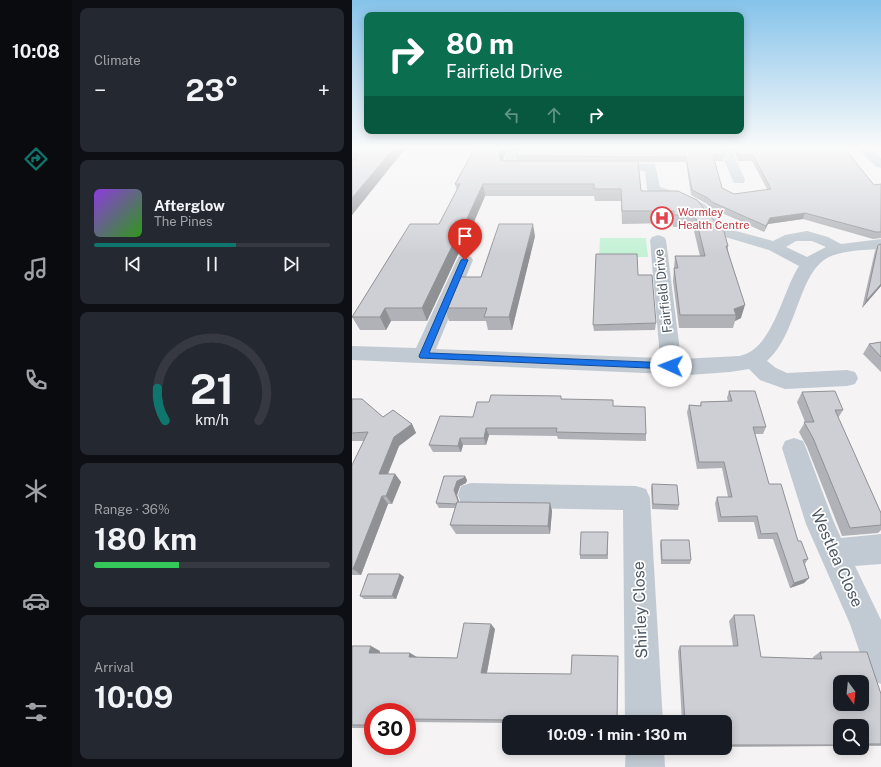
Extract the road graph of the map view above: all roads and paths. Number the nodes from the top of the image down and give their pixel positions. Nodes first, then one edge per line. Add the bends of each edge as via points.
1 (653, 184) edge
2 (658, 240) dead end
3 (881, 244) edge
4 (775, 247) junction
5 (839, 249) junction
6 (465, 260) dead end
7 (809, 265) junction
8 (352, 353) edge
9 (423, 356) junction
10 (753, 360) junction
11 (671, 366) junction
12 (847, 378) dead end
13 (794, 448) dead end
14 (472, 495) dead end
15 (881, 549) edge
16 (835, 553) junction
17 (881, 667) edge
18 (644, 715) edge
19 (645, 755) edge
20 (645, 767) edge

1 - 4 street via 654,189 701,208 720,231
2 - 11 street, Fairfield Drive
3 - 5 street
4 - 5 street via 786,239 798,236 814,237
4 - 7 street
5 - 7 street via 815,258
6 - 9 street
7 - 10 street via 801,276 770,345
8 - 9 street
9 - 11 street
10 - 11 street via 724,365
10 - 12 street via 768,374 785,381
13 - 16 street, Westlea Close via 820,524
14 - 18 street, Shirley Close via 636,498
15 - 16 street
16 - 17 street, Westlea Close
19 - 20 street

